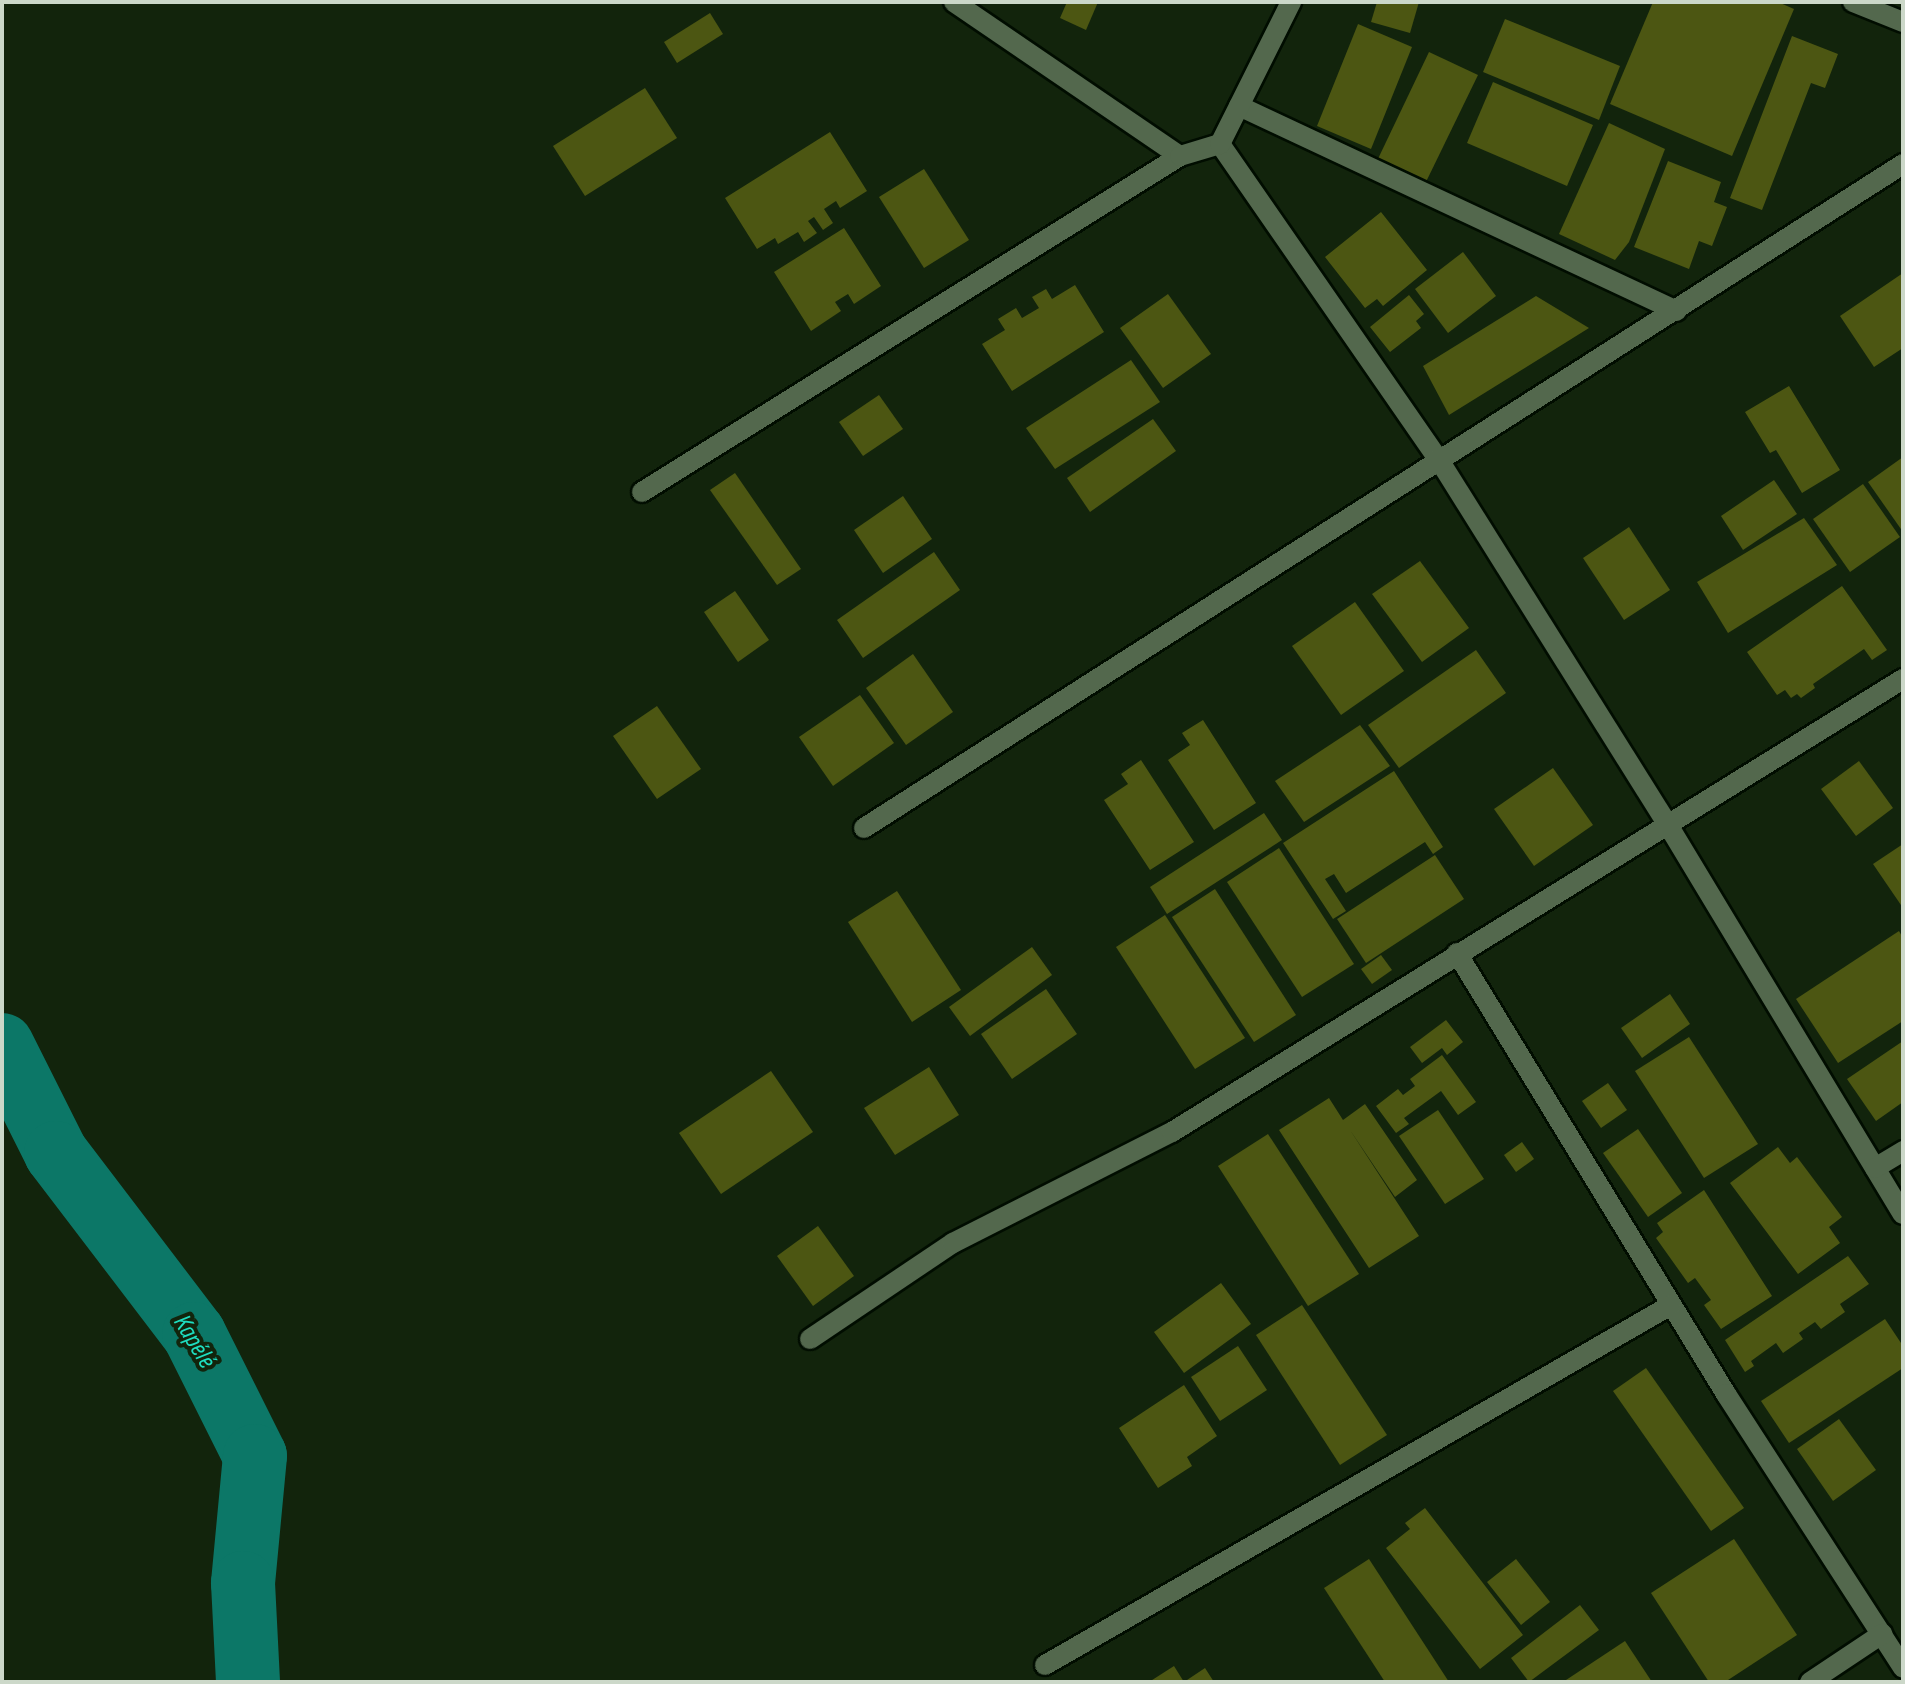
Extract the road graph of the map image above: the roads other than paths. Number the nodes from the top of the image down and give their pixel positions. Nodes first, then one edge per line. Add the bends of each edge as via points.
1 (954, 2) edge
2 (1291, 2) edge
3 (1853, 2) edge
4 (1903, 22) edge
5 (1239, 106) junction
6 (1220, 144) junction
7 (1180, 156) junction
8 (1903, 164) edge
9 (1676, 311) junction
10 (1439, 460) junction
11 (642, 492) dead end
12 (1903, 679) edge
13 (1668, 825) junction
14 (864, 828) dead end
15 (1457, 953) junction
16 (1903, 1151) edge
17 (1875, 1168) junction
18 (1903, 1214) edge
19 (1671, 1305) junction
20 (810, 1339) dead end
21 (1882, 1634) junction
22 (1045, 1665) dead end
23 (1903, 1668) edge
24 (1810, 1682) edge

1 - 7 street
2 - 5 street
3 - 4 street
5 - 6 street
5 - 9 street
6 - 7 street
6 - 10 street
7 - 11 street
8 - 9 street
9 - 10 street
10 - 13 street
10 - 14 street
12 - 13 street
13 - 15 street
13 - 17 street
15 - 19 street
15 - 20 street via 1172,1132 953,1243
16 - 17 street
17 - 18 street
19 - 21 street
19 - 22 street
21 - 23 street
21 - 24 street

